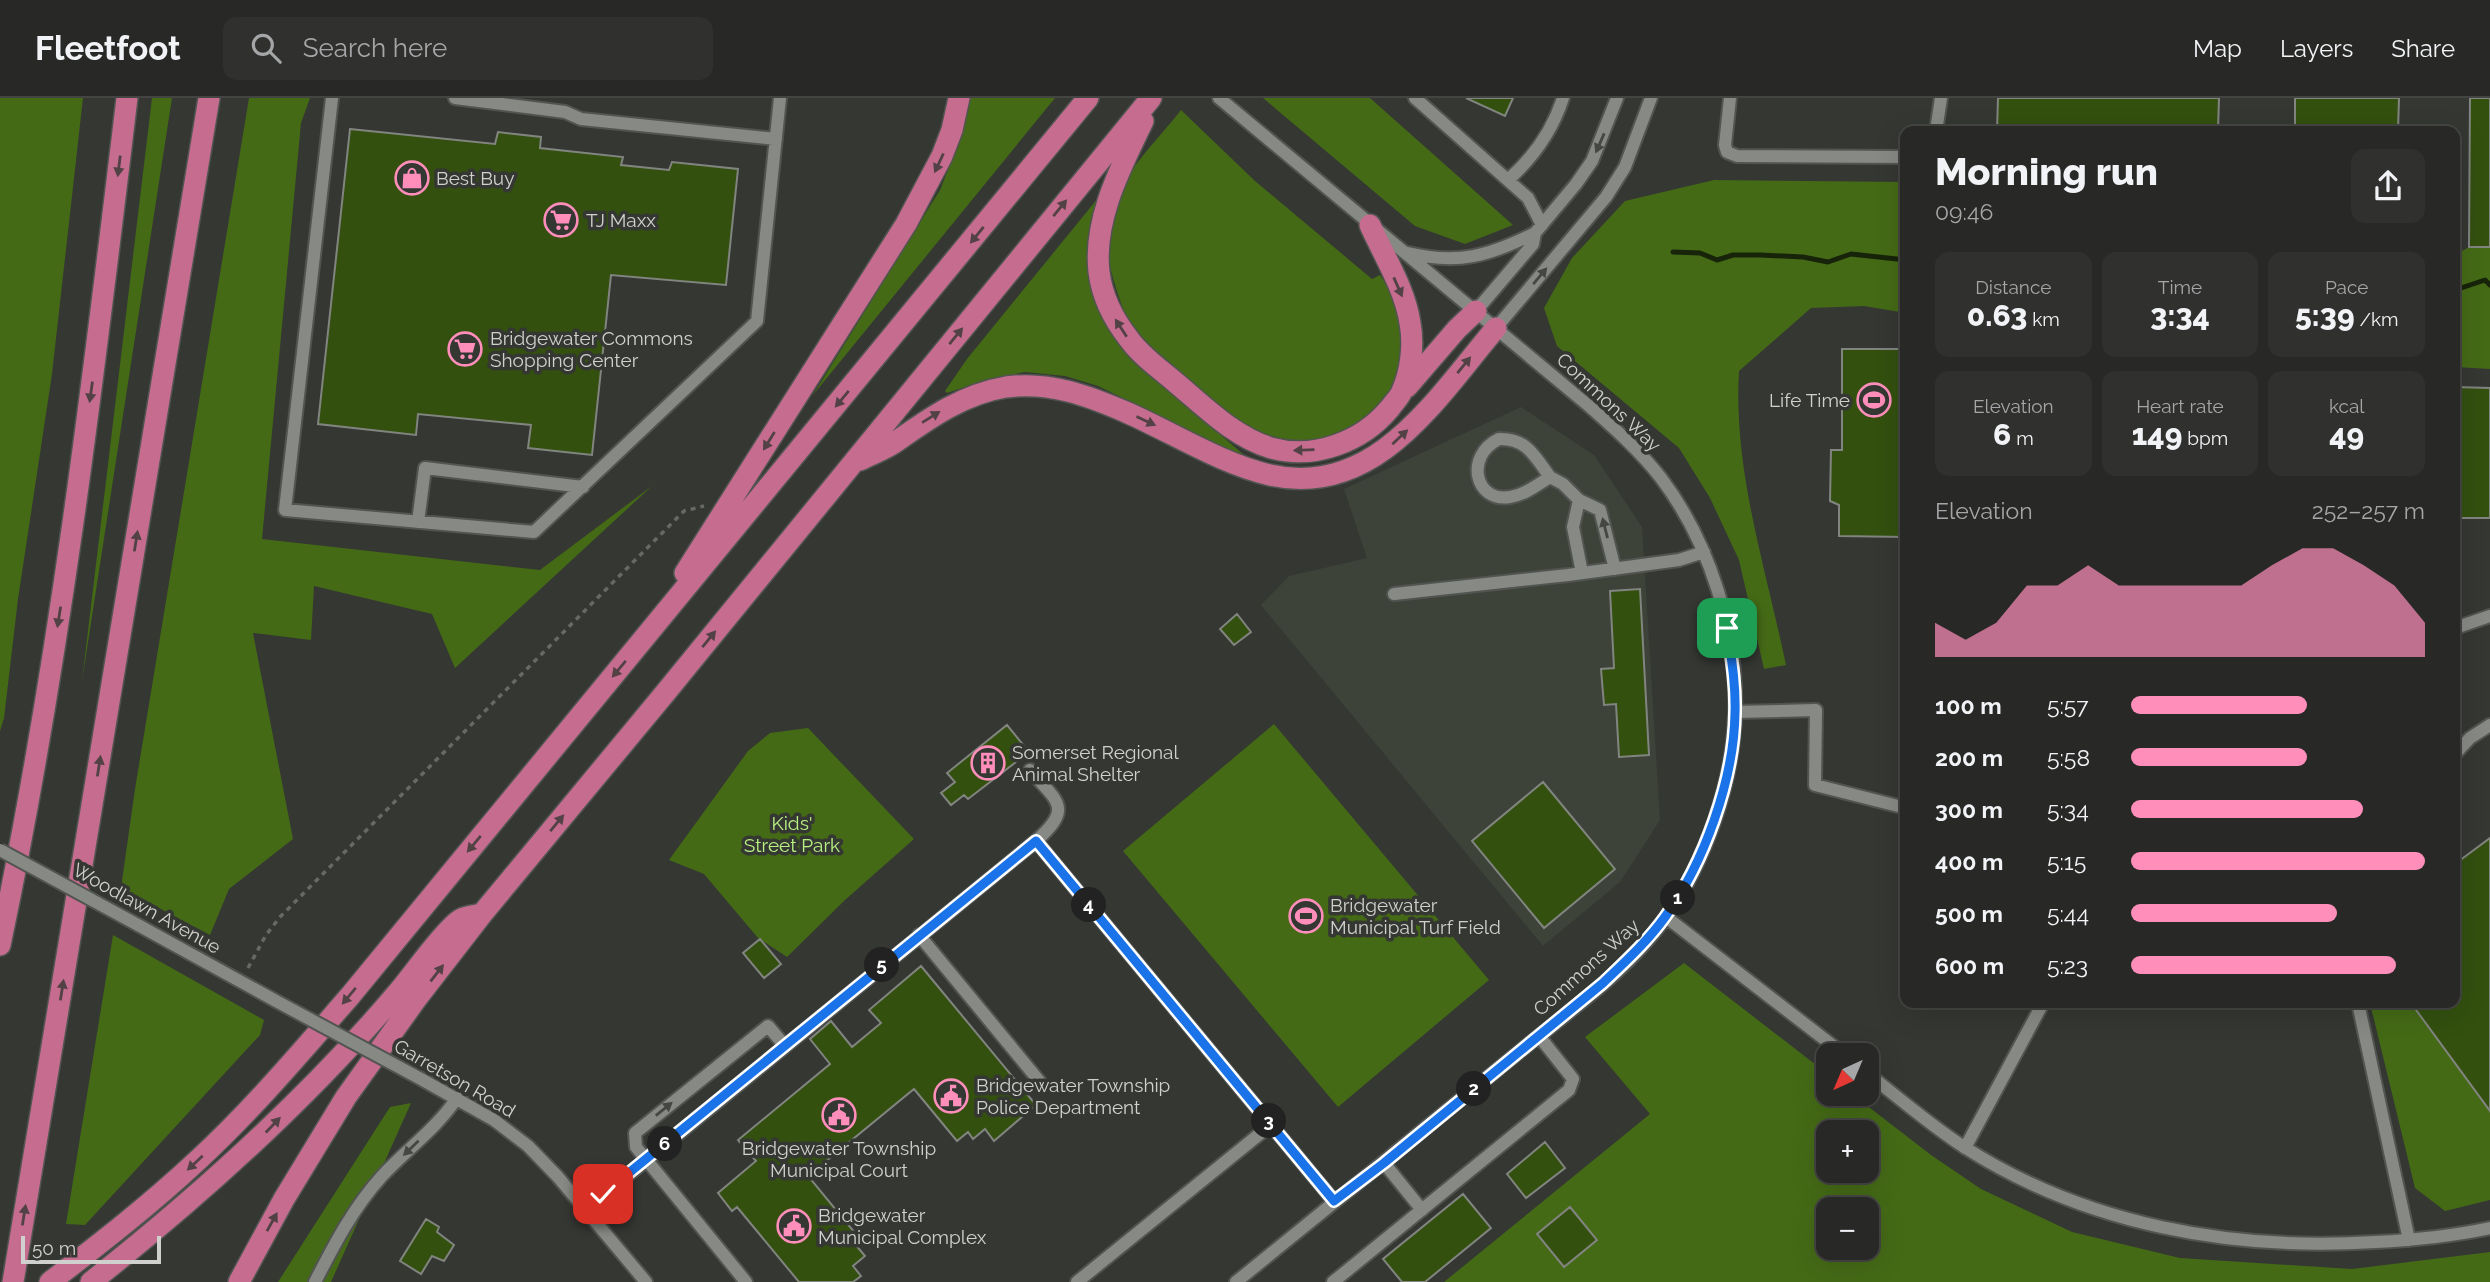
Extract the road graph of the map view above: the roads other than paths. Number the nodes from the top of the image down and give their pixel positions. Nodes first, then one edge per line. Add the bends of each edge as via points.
1 (127, 98) edge
2 (209, 98) edge
3 (332, 98) edge
4 (454, 98) edge
5 (780, 98) edge
6 (959, 98) edge
7 (1088, 98) edge
8 (1152, 98) edge
9 (1219, 98) edge
10 (1415, 98) edge
11 (1563, 98) edge
12 (1617, 98) edge
13 (1651, 98) edge
14 (1730, 98) edge
15 (1941, 98) edge
16 (544, 104) edge
17 (1937, 126) edge
18 (776, 139) junction
19 (1900, 157) edge
20 (1507, 180) junction
21 (1370, 225) junction
22 (1539, 229) junction
23 (1402, 251) junction
24 (1476, 311) junction
25 (1496, 328) junction
26 (1402, 392) junction
27 (852, 465) junction
28 (1550, 477) junction
29 (583, 487) junction
30 (1579, 500) junction
31 (418, 522) junction
32 (1704, 552) junction
33 (1615, 569) junction
34 (1582, 573) junction
35 (1394, 594) dead end
36 (2490, 616) edge
37 (2460, 626) edge
38 (649, 633) junction
39 (1735, 712) junction
40 (2490, 725) edge
41 (2460, 749) edge
42 (1030, 770) dead end
43 (1900, 806) edge
44 (1036, 841) junction
45 (0, 850) edge
46 (482, 914) junction
47 (1666, 917) junction
48 (919, 935) junction
49 (0, 945) edge
50 (276, 1000) joint
51 (2040, 1008) edge
52 (2359, 1008) edge
53 (1539, 1036) junction
54 (1829, 1043) edge
55 (785, 1046) junction
56 (1040, 1082) dead end
57 (1880, 1083) edge
58 (457, 1098) junction
59 (1272, 1124) junction
60 (1965, 1148) junction
61 (646, 1160) junction
62 (1384, 1163) junction
63 (1334, 1201) junction
64 (584, 1210) junction
65 (1422, 1210) junction
66 (2490, 1228) edge
67 (2409, 1240) junction
68 (13, 1282) edge
69 (50, 1282) edge
70 (91, 1282) edge
71 (239, 1282) edge
72 (315, 1282) edge
73 (646, 1282) edge
74 (746, 1282) edge
75 (1077, 1282) edge
76 (1236, 1282) edge
77 (1333, 1282) edge

1 -> 49 highway via 64,585
68 -> 2 highway
3 - 31 street via 285,510
4 - 16 street
5 - 18 street
6 -> 38 highway via 952,131 930,182
7 -> 38 highway
26 -> 8 highway via 1382,416 1351,439 1315,450 1274,449 1237,432 1130,341 1106,298 1100,273 1101,231 1113,186
27 -> 8 highway
9 - 21 street, Commons Way
10 - 20 street
11 - 20 street via 1538,150
12 -> 22 street via 1592,160
25 -> 13 street via 1606,197 1625,167
14 - 19 street via 1725,145 1727,152 1737,156
15 - 17 street
16 - 18 street via 581,119
18 - 29 street via 757,321
20 - 22 street via 1528,198
21 - 23 street, Commons Way
21 -> 26 highway via 1411,325 1410,360
22 - 23 street via 1506,247 1465,259
22 - 24 street via 1533,244
23 - 24 street, Commons Way
24 - 25 street, Commons Way
24 - 26 highway
27 -> 25 highway via 896,442 938,412 974,396 1006,387 1042,385 1109,405 1253,469 1290,478 1327,476 1368,461 1401,437
25 - 32 street, Commons Way via 1638,451 1674,496
46 -> 27 highway
28 - 28 street via 1523,444 1511,439 1488,445 1477,466 1484,488 1507,498
28 - 30 street
29 - 31 street via 534,532
29 - 31 street via 425,468
33 -> 30 street via 1600,510
30 - 34 street via 1573,527
32 - 33 street
32 - 39 street, Commons Way via 1727,628
33 - 34 street
34 - 35 street
36 - 37 street
38 -> 69 highway via 277,1079 200,1159
39 - 43 street via 1815,710 1815,785
39 - 47 street, Commons Way via 1712,826
40 - 41 street
42 - 44 street via 1059,805 1055,824
44 - 48 street
44 - 59 street
45 - 50 street, Woodlawn Avenue, bridge
70 -> 46 highway via 258,1140 335,1062 459,919
71 -> 46 highway via 346,1097
47 - 53 street, Commons Way via 1637,951
47 - 54 street
48 - 55 street
48 - 56 street
50 - 58 street, Garretson Road, bridge
51 - 60 street
52 - 67 street
53 - 62 street, Commons Way
53 - 65 street via 1573,1085
55 - 61 street
61 -> 55 street via 636,1147 635,1133 768,1026
57 - 60 street
58 - 64 street, Garretson Road via 528,1146
58 -> 72 street via 356,1208
59 - 63 street
59 - 75 street
60 - 67 street via 2039,1187 2109,1214 2196,1235 2294,1243
61 - 64 street
61 - 74 street
62 - 63 street, Commons Way
62 - 65 street
63 - 76 street, Commons Way
64 - 73 street, Garretson Road
65 - 77 street
66 - 67 street

